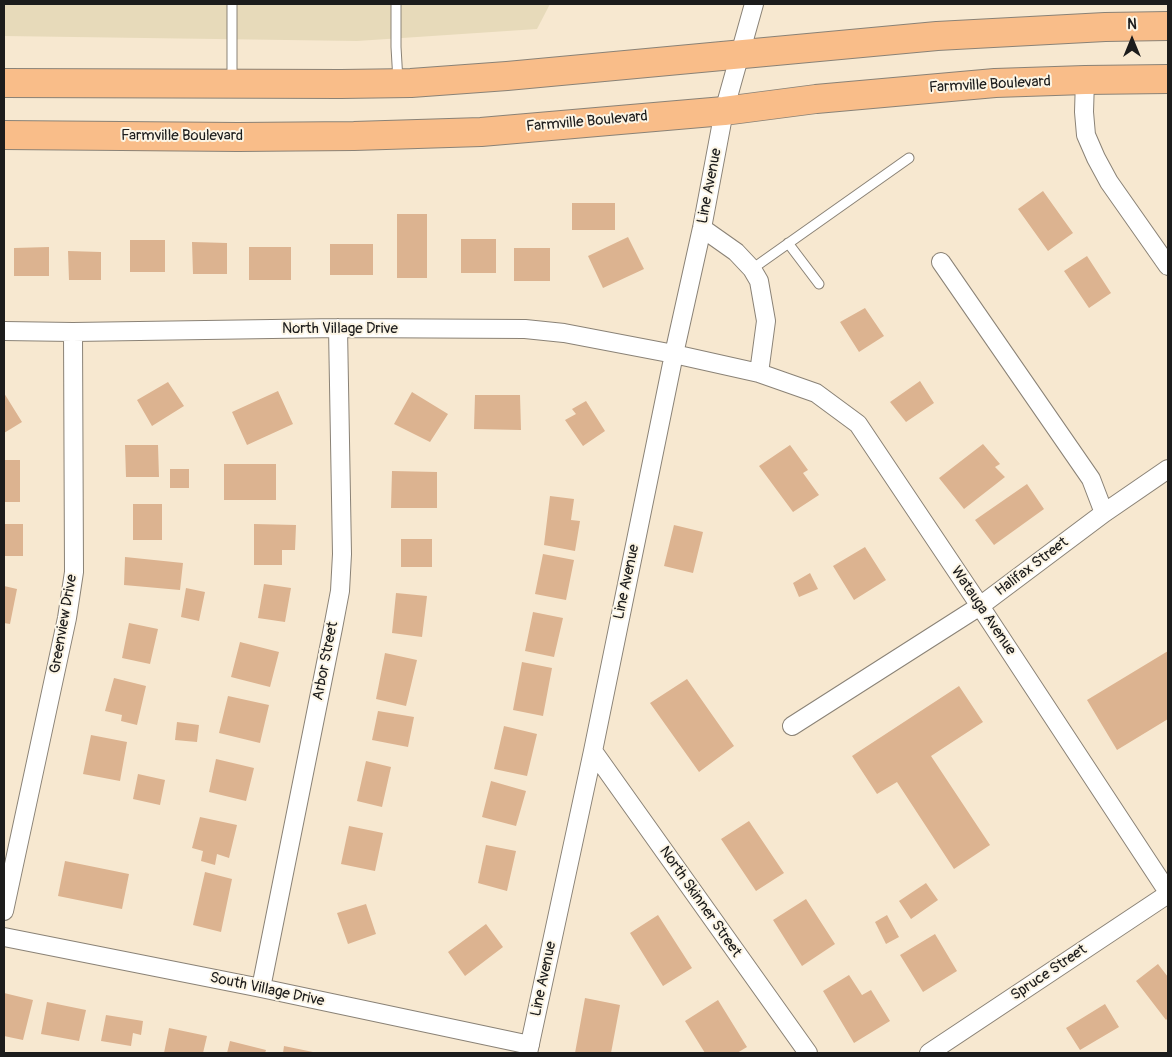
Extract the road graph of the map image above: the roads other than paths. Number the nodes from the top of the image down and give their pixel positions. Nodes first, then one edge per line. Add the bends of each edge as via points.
1 (232, 4) edge
2 (396, 4) edge
3 (754, 4) edge
4 (1168, 26) edge
5 (741, 54) junction
6 (1168, 79) edge
7 (1084, 80) junction
8 (4, 83) edge
9 (398, 83) junction
10 (232, 84) junction
11 (724, 111) junction
12 (4, 135) edge
13 (908, 158) dead end
14 (702, 228) junction
15 (788, 243) junction
16 (941, 262) dead end
17 (1168, 266) edge
18 (752, 268) junction
19 (818, 284) dead end
20 (338, 328) junction
21 (4, 331) edge
22 (73, 332) junction
23 (674, 354) junction
24 (759, 373) junction
25 (1168, 468) edge
26 (1104, 513) junction
27 (980, 606) junction
28 (792, 726) dead end
29 (592, 751) junction
30 (1168, 893) edge
31 (4, 911) edge
32 (4, 937) edge
33 (261, 988) junction
34 (529, 1049) edge
35 (808, 1053) edge
36 (929, 1053) edge

1 - 10 lane
2 - 9 lane
3 - 5 street, Line Avenue
4 - 5 main road via 1105,26 938,36
5 - 9 main road
5 - 11 street, Line Avenue
6 - 7 main road, Farmville Boulevard
7 - 11 main road, Farmville Boulevard via 886,92
7 - 17 street via 1086,135 1096,158
8 - 10 main road
9 - 10 main road
11 - 12 main road, Farmville Boulevard via 481,132 374,136
11 - 14 street, Line Avenue
13 - 15 lane
14 - 18 street
14 - 23 street, Line Avenue
15 - 18 lane
15 - 19 lane
16 - 26 street via 1091,479
18 - 24 street via 759,281 766,321
20 - 22 street, North Village Drive
20 - 23 street, North Village Drive via 525,329 564,333
20 - 33 street, Arbor Street via 340,591
21 - 22 street, North Village Drive
22 - 31 street, Greenview Drive via 74,572
23 - 24 street, Watauga Avenue
23 - 29 street, Line Avenue
24 - 27 street, Watauga Avenue via 816,393 858,424
25 - 26 street, Halifax Street
26 - 27 street, Halifax Street
27 - 28 street, Halifax Street
27 - 30 street, Watauga Avenue
29 - 34 street, Line Avenue
29 - 35 street, North Skinner Street
30 - 36 street, Spruce Street
32 - 33 street, South Village Drive
33 - 34 street, South Village Drive

